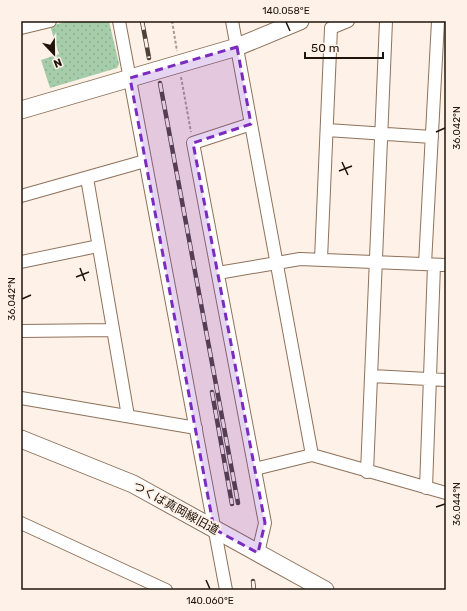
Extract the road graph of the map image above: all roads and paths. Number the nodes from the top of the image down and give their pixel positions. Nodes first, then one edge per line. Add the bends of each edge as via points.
1 (50, 21) edge
2 (119, 21) edge
3 (172, 21) edge
4 (232, 21) edge
5 (300, 21) edge
6 (348, 21) edge
7 (386, 21) edge
8 (438, 21) edge
9 (21, 28) edge
10 (237, 47) junction
11 (177, 55) dead end
12 (181, 74) dead end
13 (130, 78) junction
14 (21, 110) edge
15 (251, 124) junction
16 (327, 130) junction
17 (382, 134) junction
18 (432, 137) junction
19 (193, 143) junction
20 (145, 161) junction
21 (87, 178) junction
22 (21, 196) edge
23 (98, 246) junction
24 (321, 259) junction
25 (21, 262) edge
26 (376, 262) junction
27 (277, 263) junction
28 (435, 265) edge
29 (218, 273) junction
30 (113, 330) junction
31 (21, 331) edge
32 (372, 376) junction
33 (430, 380) junction
34 (446, 380) edge
35 (21, 398) edge
36 (128, 416) junction
37 (196, 428) junction
38 (21, 439) edge
39 (312, 455) junction
40 (255, 469) junction
41 (367, 472) junction
42 (426, 488) junction
43 (446, 493) edge
44 (21, 523) edge
45 (214, 529) junction
46 (258, 553) junction
47 (166, 590) edge
48 (226, 590) edge
49 (325, 590) edge

1 - 9 street
2 - 13 street
3 - 11 path
4 - 10 street
5 - 10 street
6 - 16 street via 331,28
7 - 17 street
8 - 18 street
10 - 13 street
10 - 15 street
12 - 19 path
13 - 14 street
13 - 20 street
15 - 19 street
15 - 27 street
16 - 17 street
16 - 24 street
17 - 18 street
17 - 26 street
18 - 28 street
19 - 29 street
20 - 21 street
20 - 37 street
21 - 22 street
21 - 23 street
23 - 25 street
23 - 30 street
24 - 26 street
24 - 27 street
26 - 28 street
26 - 32 street
27 - 29 street
27 - 39 street
28 - 33 street
29 - 40 street
30 - 31 street
30 - 36 street
32 - 33 street
32 - 41 street
33 - 34 street
33 - 42 street
35 - 36 street
36 - 37 street
37 - 45 street
38 - 45 street, つくば真岡線旧道 via 132,484
39 - 40 street
39 - 41 street
40 - 46 street via 265,522
41 - 42 street
42 - 43 street
44 - 47 street
45 - 46 street, つくば真岡線旧道
45 - 48 street
46 - 49 street, つくば真岡線旧道

